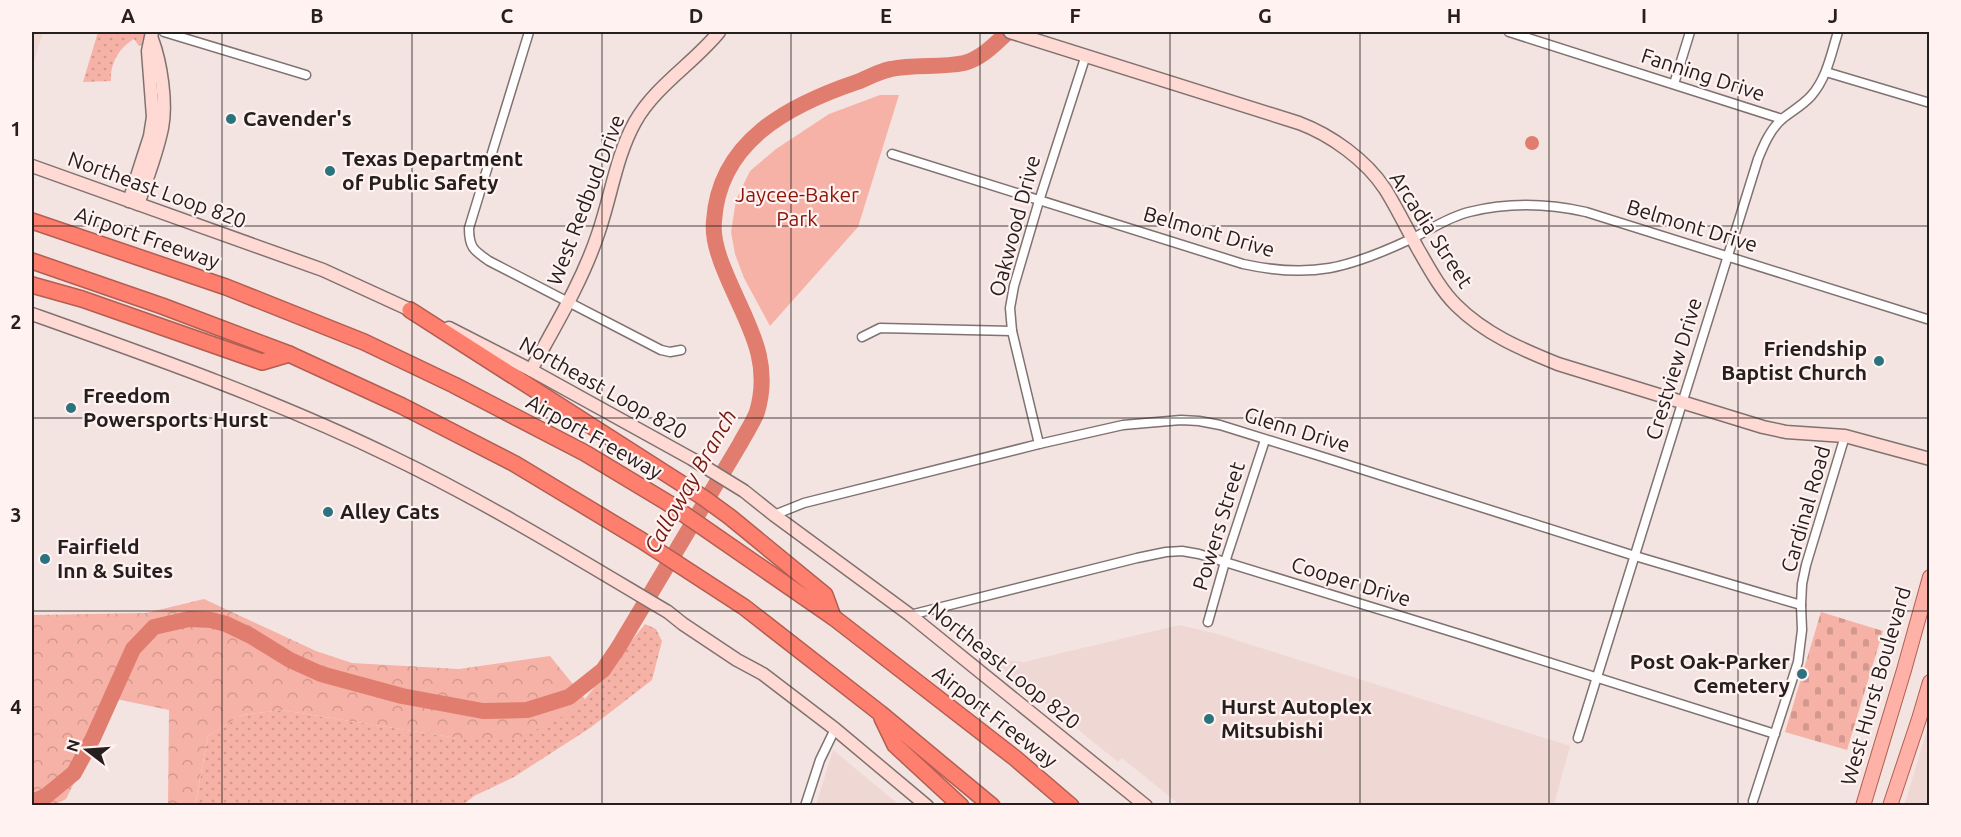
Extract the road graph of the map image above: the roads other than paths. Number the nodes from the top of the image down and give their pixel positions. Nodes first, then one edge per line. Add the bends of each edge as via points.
1 (164, 32) edge
2 (529, 32) edge
3 (719, 32) edge
4 (1010, 32) edge
5 (1509, 32) edge
6 (1543, 32) edge
7 (1690, 32) edge
8 (1838, 32) edge
9 (152, 35) edge
10 (1540, 42) junction
11 (1086, 55) junction
12 (1826, 72) junction
13 (306, 75) dead end
14 (1674, 84) junction
15 (1929, 103) edge
16 (1782, 119) junction
17 (892, 154) dead end
18 (32, 166) edge
19 (1039, 201) junction
20 (134, 202) junction
21 (32, 221) edge
22 (32, 230) edge
23 (1413, 238) junction
24 (98, 244) junction
25 (1728, 256) junction
26 (32, 261) edge
27 (32, 285) edge
28 (568, 302) junction
29 (410, 310) junction
30 (32, 314) edge
31 (1929, 320) edge
32 (1012, 331) junction
33 (862, 337) dead end
34 (681, 350) dead end
35 (289, 354) junction
36 (531, 370) junction
37 (1682, 402) junction
38 (1845, 436) junction
39 (1265, 440) junction
40 (1039, 444) junction
41 (1929, 459) edge
42 (774, 515) junction
43 (1635, 556) junction
44 (1225, 562) junction
45 (1929, 578) edge
46 (1801, 605) junction
47 (910, 615) junction
48 (833, 617) junction
49 (1208, 622) dead end
50 (1597, 678) junction
51 (1929, 682) edge
52 (880, 713) junction
53 (835, 729) junction
54 (1774, 734) junction
55 (1578, 738) dead end
56 (1753, 801) dead end
57 (805, 806) edge
58 (927, 806) edge
59 (961, 806) edge
60 (992, 806) edge
61 (1071, 806) edge
62 (1146, 806) edge
63 (1863, 806) edge
64 (1890, 806) edge

1 - 13 street
2 - 28 street via 469,228 469,242 489,261
3 - 28 main road, West Redbud Drive via 636,120 598,235
4 - 11 main road, Arcadia Street
5 - 10 street, Fanning Drive
6 - 10 street
7 - 14 street
8 - 12 street, Crestview Drive
9 - 20 main road via 162,90 162,125
10 - 14 street, Fanning Drive
11 - 19 street, Oakwood Drive
11 - 23 main road, Arcadia Street via 1317,130 1350,152 1377,179
12 - 15 street
12 - 16 street, Crestview Drive via 1803,104
14 - 16 street, Fanning Drive
16 - 25 street, Crestview Drive via 1762,149
17 - 19 street, Belmont Drive
18 - 20 main road, Northeast Loop 820
19 - 23 street, Belmont Drive via 1269,270 1305,271 1347,265
19 - 32 street, Oakwood Drive via 1014,286 1010,308
20 - 29 main road, Northeast Loop 820 via 323,270
21 - 24 highway, Airport Freeway
22 - 24 highway
23 - 25 street, Belmont Drive via 1467,213 1534,203 1587,212
23 - 37 main road, Arcadia Street via 1455,304 1501,339 1558,364
24 - 48 highway, Airport Freeway via 226,287 364,342 454,385 585,453 668,503
25 - 31 street, Belmont Drive
25 - 37 street, Crestview Drive
26 - 35 highway
27 - 35 highway via 262,362
28 - 34 street via 661,350
28 - 36 main road, West Redbud Drive
29 - 36 main road, Northeast Loop 820
29 - 48 highway via 679,480 730,517 825,595
30 - 53 main road via 246,392 391,456 668,612 763,674
32 - 33 street via 880,328
32 - 40 street, Oakwood Drive
35 - 52 highway via 515,464 641,540 744,607
36 - 42 main road, Northeast Loop 820 via 692,459
37 - 38 main road, Arcadia Street via 1786,432
37 - 43 street, Crestview Drive
38 - 41 main road, Arcadia Street
38 - 46 street, Cardinal Road via 1806,565
39 - 40 street, Glenn Drive via 1220,425 1181,420 1123,425
39 - 43 street, Glenn Drive
39 - 44 street, Powers Street
40 - 42 street, Glenn Drive via 804,503
42 - 47 main road, Northeast Loop 820
43 - 46 street, Glenn Drive
43 - 50 street, Crestview Drive
44 - 47 street, Cooper Drive via 1182,551 1166,552
44 - 49 street, Powers Street
44 - 50 street, Cooper Drive
45 - 63 main road, West Hurst Boulevard
46 - 54 street, Cardinal Road via 1798,662
47 - 62 main road, Northeast Loop 820
48 - 61 highway, Airport Freeway
50 - 54 street, Cooper Drive
50 - 55 street, Crestview Drive
51 - 64 main road
52 - 59 highway via 895,745
52 - 60 highway
53 - 57 street
53 - 58 main road
54 - 56 street, Cardinal Road

